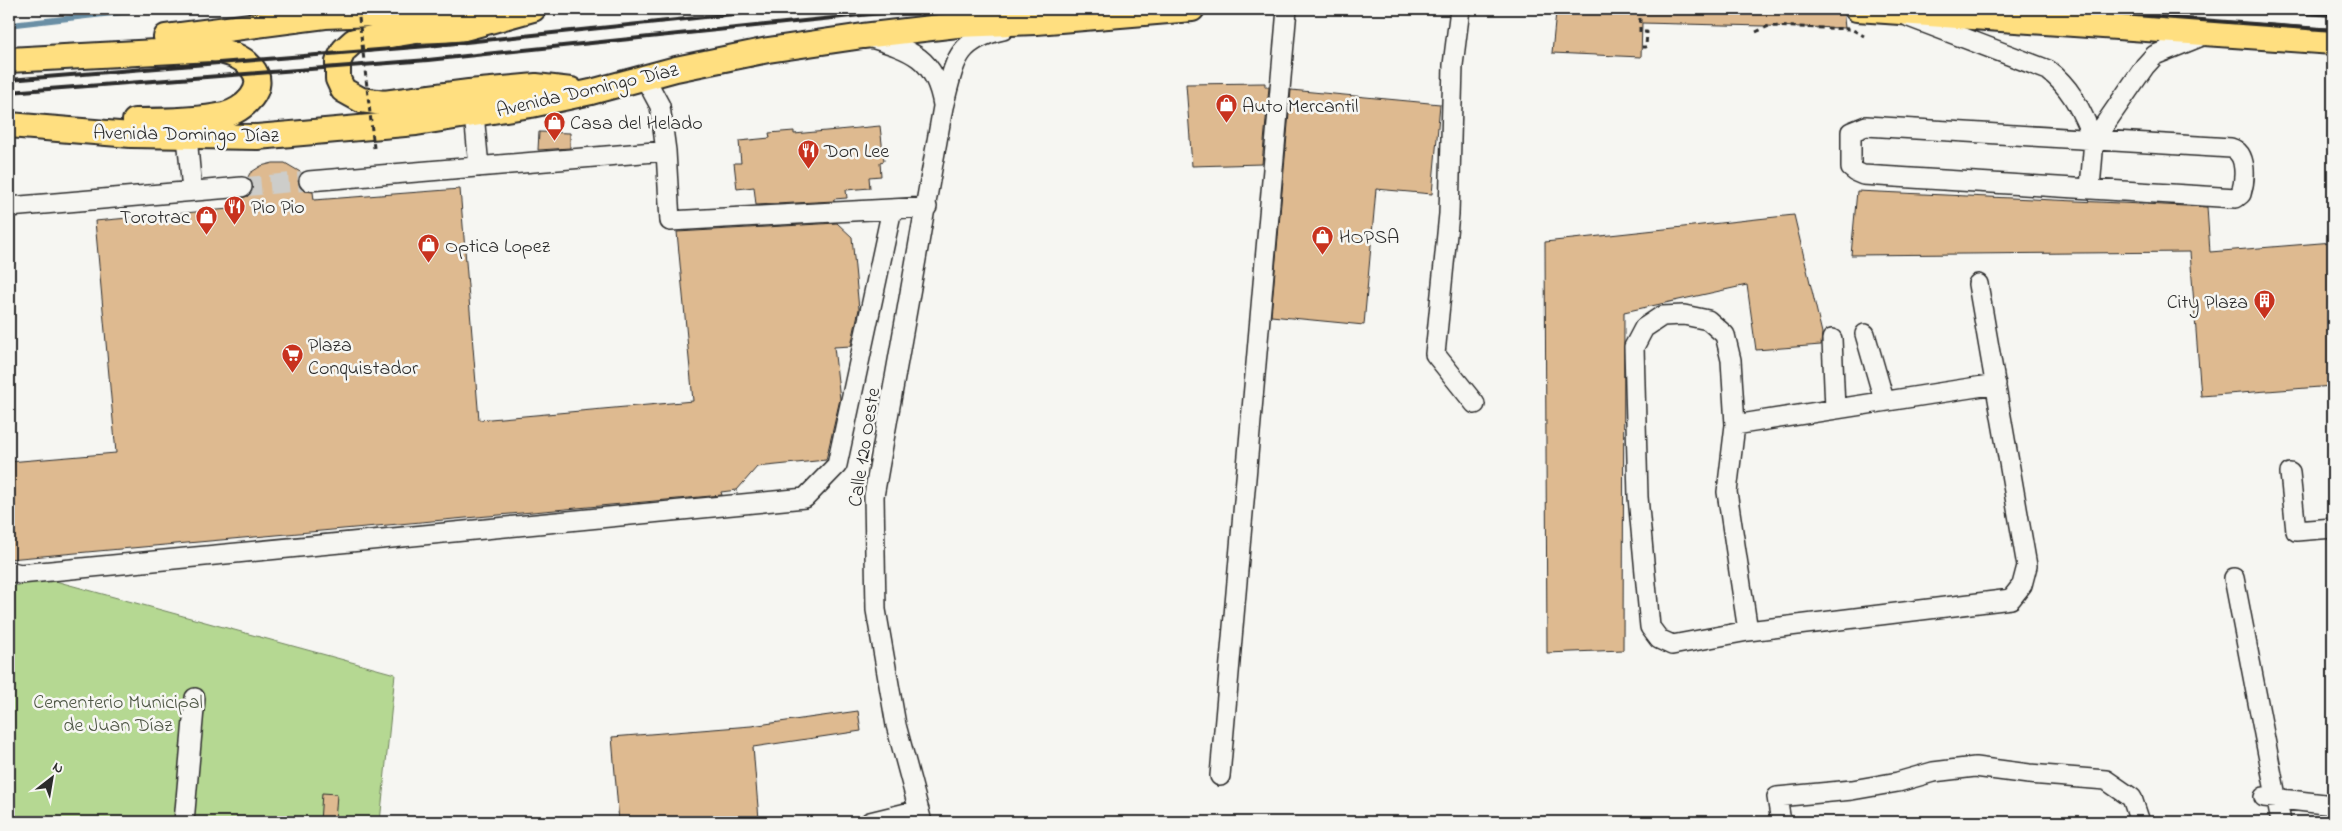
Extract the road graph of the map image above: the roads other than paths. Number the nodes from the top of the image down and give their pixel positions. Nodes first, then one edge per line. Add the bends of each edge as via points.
1 (492, 9) edge
2 (533, 9) edge
3 (1192, 9) edge
4 (1287, 9) edge
5 (1460, 9) edge
6 (1857, 9) edge
7 (1895, 11) junction
8 (1036, 22) junction
9 (2209, 34) junction
10 (863, 36) junction
11 (2333, 42) edge
12 (9, 59) edge
13 (644, 78) junction
14 (591, 92) junction
15 (943, 106) junction
16 (474, 114) junction
17 (9, 123) edge
18 (187, 136) junction
19 (2094, 140) junction
20 (666, 151) junction
21 (479, 167) junction
22 (309, 182) tunnel mouth
23 (242, 187) tunnel mouth
24 (2090, 188) junction
25 (192, 191) junction
26 (9, 207) edge
27 (927, 207) junction
28 (892, 210) junction
29 (1978, 284) dead end
30 (1865, 334) dead end
31 (1832, 339) dead end
32 (1996, 384) junction
33 (1884, 400) junction
34 (1475, 404) dead end
35 (1835, 409) junction
36 (1735, 424) junction
37 (2290, 473) dead end
38 (2333, 528) edge
39 (9, 571) edge
40 (2234, 578) dead end
41 (1748, 631) junction
42 (195, 698) dead end
43 (1220, 776) dead end
44 (2271, 798) junction
45 (2333, 805) edge
46 (921, 816) edge
47 (184, 822) edge
48 (870, 822) edge
49 (1781, 822) edge
50 (2140, 822) edge
51 (2282, 822) edge

1 - 12 main road via 325,16
2 - 14 main road via 460,29 416,31 354,41 338,62 338,79 343,90 361,100 384,103 536,86
3 - 8 main road, Avenida Domingo Díaz
4 - 43 street
5 - 34 street via 1453,65 1449,214 1436,354
6 - 7 main road
7 - 9 main road
7 - 19 street via 2048,70 2073,94
8 - 10 main road, Avenida Domingo Díaz via 957,25
8 - 15 street, Calle 120 Oeste via 979,36 967,45 956,60
9 - 11 main road
9 - 19 street via 2155,55
10 - 13 main road, Avenida Domingo Díaz via 768,50
10 - 15 street, Calle 120 Oeste via 897,46 920,59 940,85
12 - 17 main road via 211,49 236,55 253,68 257,81 254,94 244,107 225,115 144,121 65,119
13 - 14 main road, Avenida Domingo Díaz
13 - 20 street via 660,106
14 - 16 main road, Avenida Domingo Díaz
15 - 27 street, Calle 120 Oeste
16 - 18 main road, Avenida Domingo Díaz via 416,123 257,137
16 - 21 street
17 - 18 main road, Avenida Domingo Díaz via 131,135
18 - 25 street
19 - 24 street
19 - 24 street via 2238,150 2243,156 2243,188 2242,194 2236,198
19 - 24 street via 1866,126 1852,132 1851,168 1863,175
20 - 21 street
20 - 28 street via 670,221
21 - 22 street
23 - 25 street
25 - 26 street
27 - 28 street
27 - 46 street, Calle 120 Oeste via 874,496 876,610 896,724
28 - 39 street via 837,465 805,498 49,572 20,574
29 - 32 street
30 - 33 street
31 - 35 street
32 - 33 street
32 - 41 street via 2028,566 2022,585 2010,599
33 - 35 street
35 - 36 street
36 - 41 street via 1728,492
36 - 41 street via 1731,360 1725,336 1708,320 1684,315 1662,316 1644,328 1634,347 1638,497 1650,627 1658,639 1672,645
37 - 38 street via 2296,531
40 - 44 street
42 - 47 street
44 - 45 street
44 - 51 street
46 - 48 street
49 - 50 street via 1777,797 1852,790 1933,772 1975,767 2106,780 2132,798

